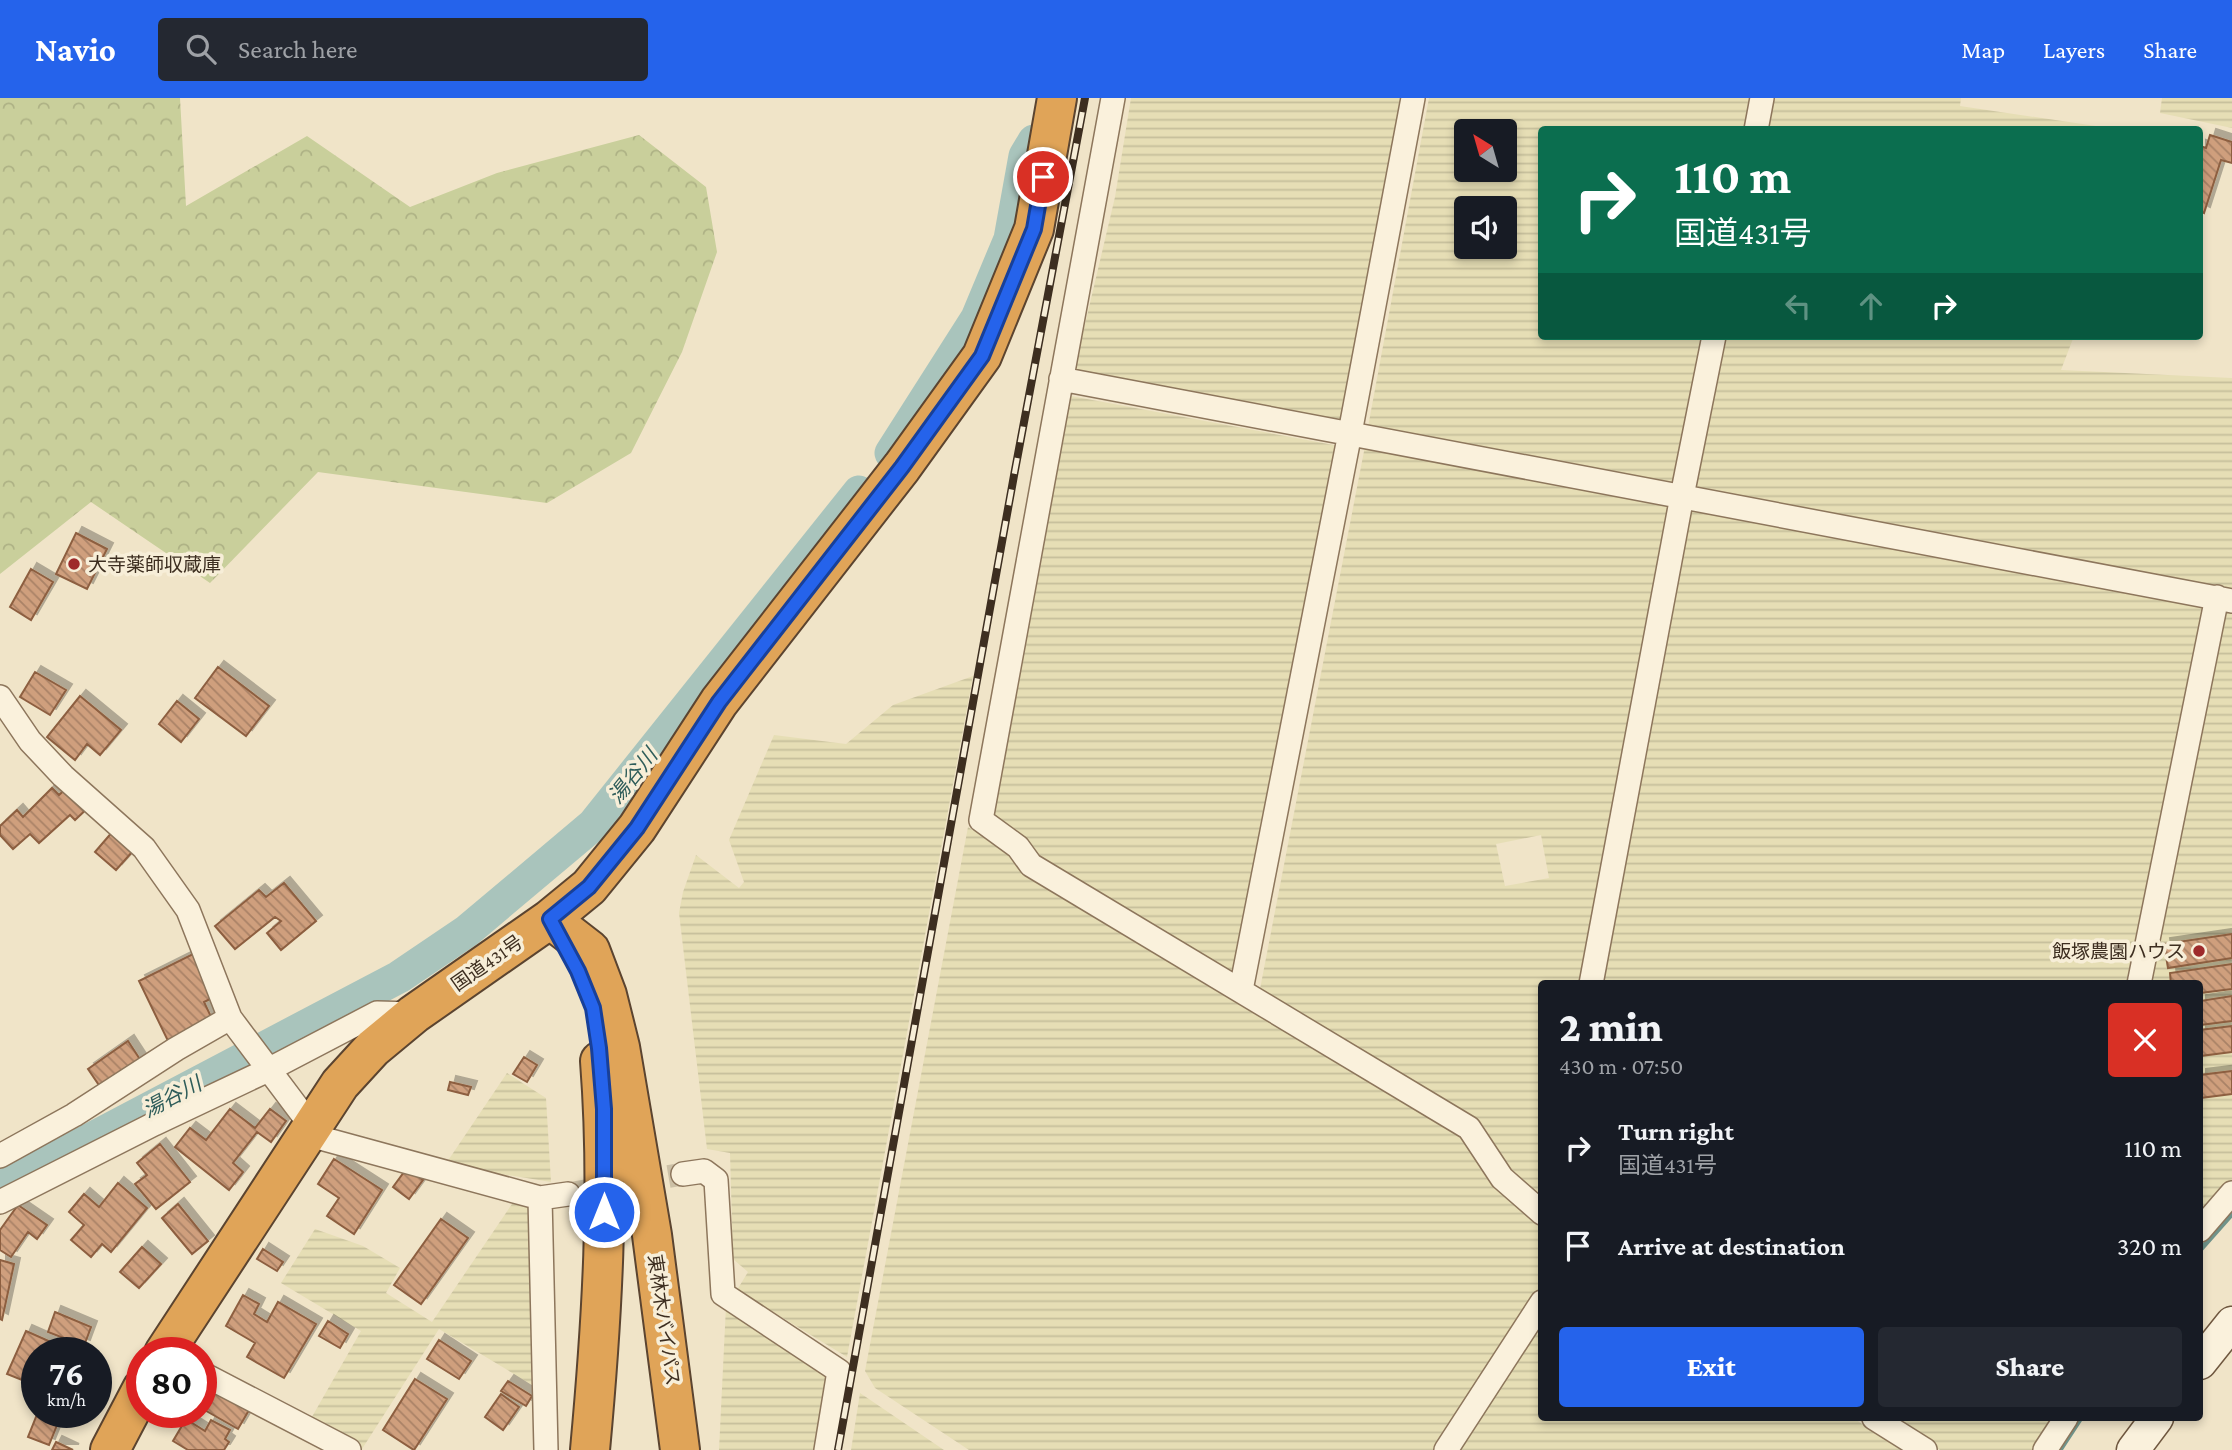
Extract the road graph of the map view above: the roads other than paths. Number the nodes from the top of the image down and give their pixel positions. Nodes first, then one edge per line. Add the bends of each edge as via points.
1 (1057, 98) edge
2 (1113, 98) edge
3 (1413, 98) edge
4 (1762, 98) edge
5 (1757, 126) edge
6 (1713, 340) edge
7 (1061, 379) junction
8 (1350, 433) junction
9 (1682, 496) junction
10 (2224, 599) edge
11 (0, 697) edge
12 (550, 919) junction
13 (1592, 980) edge
14 (2140, 980) edge
15 (1241, 990) junction
16 (414, 1014) junction
17 (230, 1018) junction
18 (268, 1070) junction
19 (312, 1127) junction
20 (0, 1156) edge
21 (682, 1174) tunnel mouth
22 (2232, 1193) edge
23 (568, 1194) tunnel mouth
24 (540, 1198) junction
25 (0, 1202) edge
26 (1538, 1210) edge
27 (2203, 1227) edge
28 (1538, 1308) edge
29 (2232, 1324) edge
30 (174, 1337) edge
31 (2203, 1359) edge
32 (217, 1381) edge
33 (126, 1420) edge
34 (1879, 1421) edge
35 (2064, 1421) edge
36 (2155, 1421) edge
37 (110, 1450) edge
38 (349, 1450) edge
39 (546, 1450) edge
40 (590, 1450) edge
41 (681, 1450) edge
42 (826, 1450) edge
43 (1446, 1450) edge
44 (1925, 1450) edge
45 (2045, 1450) edge
46 (2133, 1450) edge

1 - 12 highway, 国道431号 via 1034,229 982,356 719,702 637,828 589,887
2 - 7 street
3 - 8 street
4 - 5 street
6 - 9 street
7 - 8 street
7 - 15 street via 981,820 1018,848 1031,865
8 - 9 street
8 - 15 street
9 - 10 street
9 - 13 street
10 - 14 street
11 - 17 street via 30,741 63,776 144,849 188,910
12 - 16 highway, 国道431号
12 - 40 highway via 593,1008 603,1097 604,1212
12 - 41 highway, 東林木バイパス via 590,950 620,1047 652,1235
15 - 26 street via 1469,1128 1502,1178
16 - 18 street via 377,1013
16 - 19 highway, 国道431号 via 340,1084
17 - 18 street
17 - 20 street
18 - 19 street
18 - 25 street
19 - 24 street via 324,1139
19 - 30 highway, 国道431号
21 - 42 street via 704,1171 716,1180 723,1294 839,1371
22 - 27 street
23 - 24 street
24 - 39 street
28 - 43 street
29 - 31 main road
32 - 38 street
33 - 37 highway
34 - 44 street
35 - 45 street
36 - 46 main road

